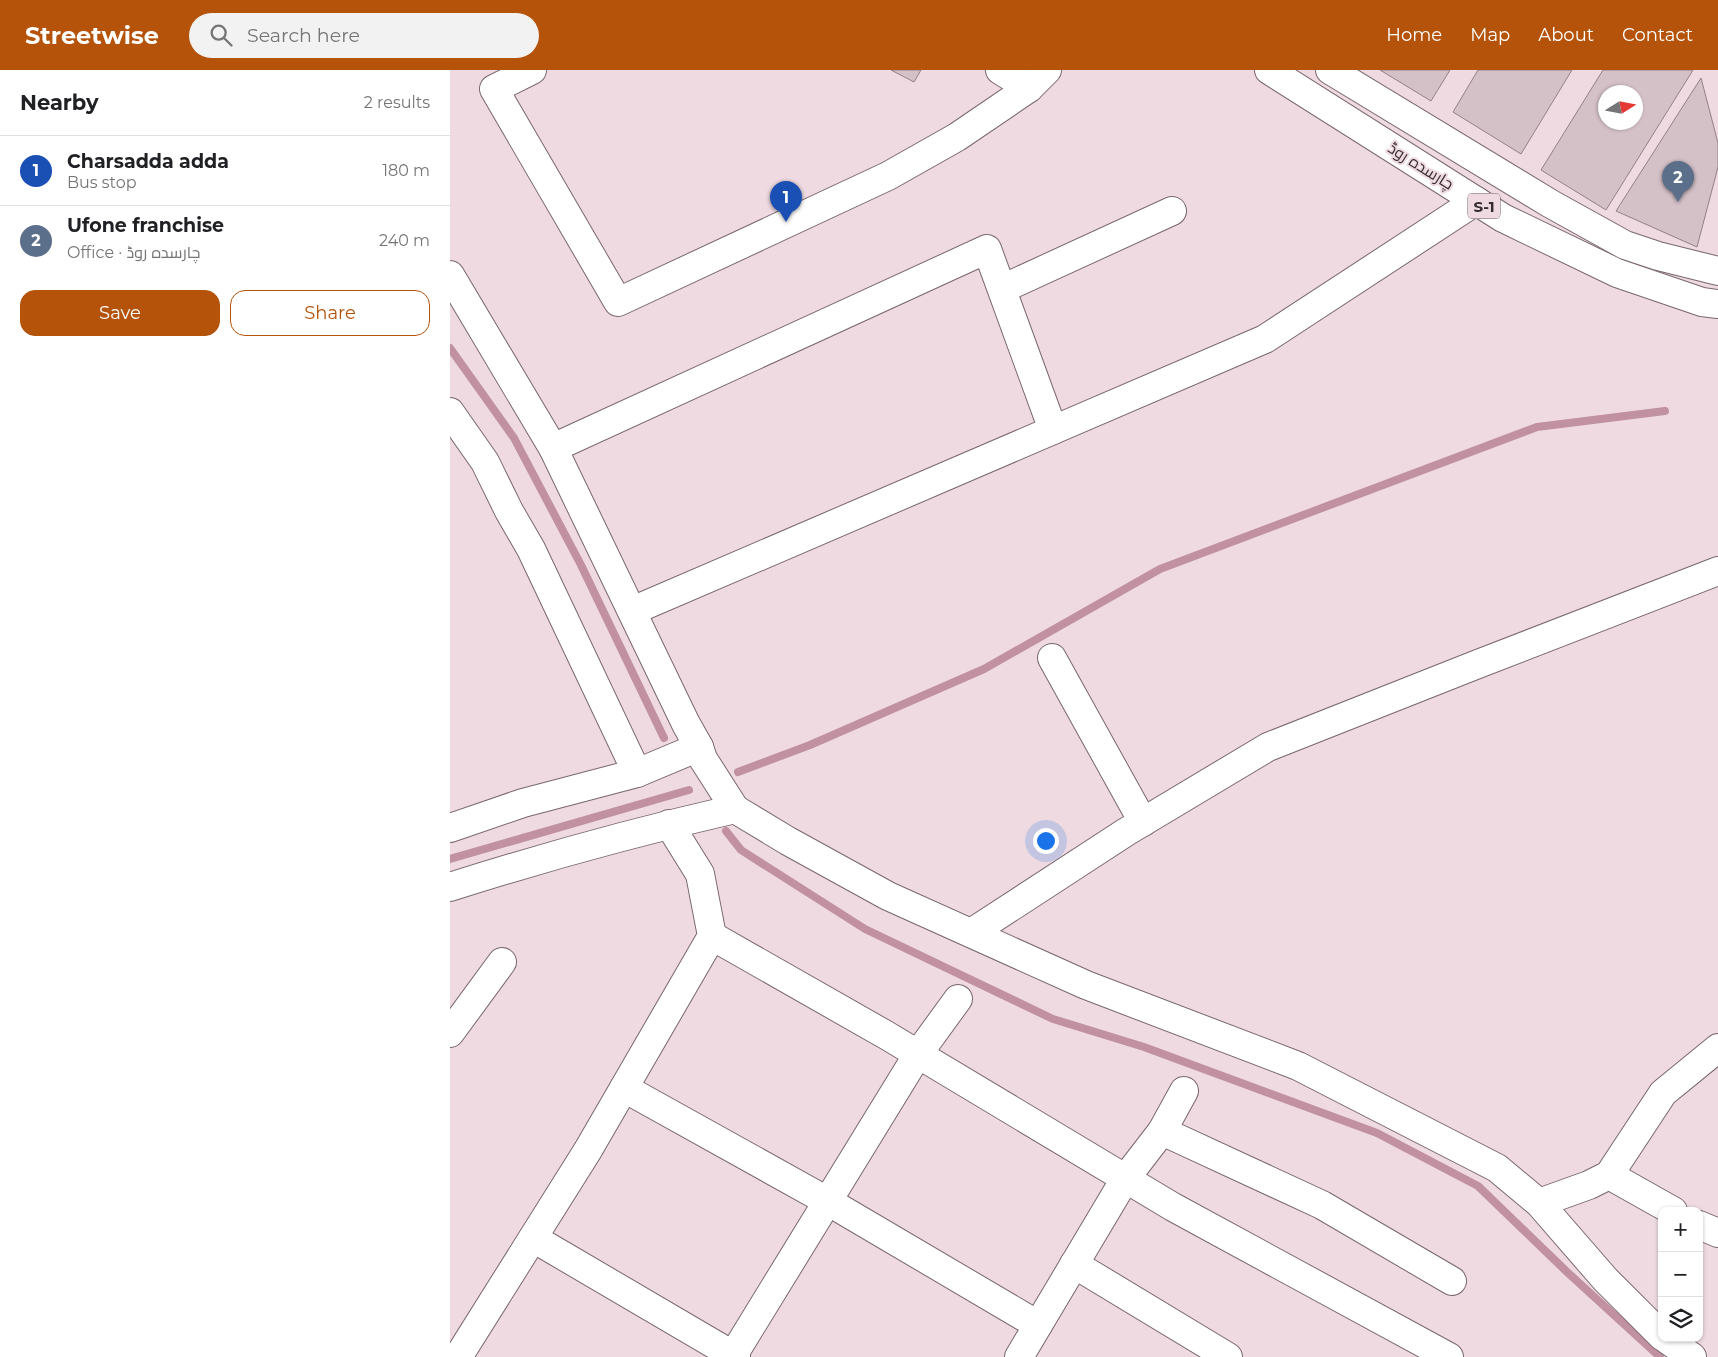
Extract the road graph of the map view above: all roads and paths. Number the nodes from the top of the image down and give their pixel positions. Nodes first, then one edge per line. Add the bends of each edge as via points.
1 (532, 70) edge
2 (1000, 70) edge
3 (1269, 70) edge
4 (1330, 70) edge
5 (1038, 79) edge
6 (1476, 201) junction
7 (1172, 211) dead end
8 (1718, 271) edge
9 (450, 275) edge
10 (1002, 289) junction
11 (1718, 304) edge
12 (450, 412) edge
13 (1053, 430) junction
14 (553, 448) junction
15 (1718, 571) edge
16 (632, 611) junction
17 (1052, 658) dead end
18 (700, 747) junction
19 (637, 773) junction
20 (735, 809) junction
21 (1143, 822) junction
22 (669, 824) junction
23 (450, 828) edge
24 (450, 887) edge
25 (971, 933) junction
26 (712, 936) junction
27 (502, 962) dead end
28 (958, 999) dead end
29 (450, 1033) edge
30 (1718, 1048) edge
31 (918, 1054) junction
32 (624, 1088) junction
33 (1184, 1091) dead end
34 (1162, 1130) junction
35 (1609, 1175) junction
36 (1126, 1178) junction
37 (829, 1202) junction
38 (1539, 1203) junction
39 (1666, 1207) edge
40 (1703, 1227) edge
41 (1718, 1233) edge
42 (533, 1238) junction
43 (1074, 1264) junction
44 (1452, 1280) dead end
45 (1038, 1325) junction
46 (1658, 1332) edge
47 (1671, 1342) edge
48 (734, 1356) edge
49 (458, 1357) edge
50 (1020, 1357) edge
51 (1228, 1357) edge
52 (1449, 1357) edge
53 (1692, 1357) edge

1 - 5 street via 494,89 618,302 888,176 957,137
2 - 5 street
3 - 6 street, چارسدہ روڈ / S-1
4 - 8 street, S-1 via 1624,245
6 - 11 street, چارسدہ روڈ / S-1 via 1503,218 1617,273 1702,302
6 - 13 street via 1265,339
7 - 10 street
9 - 14 street
10 - 13 street
10 - 14 street via 987,249
12 - 19 street via 485,462 531,549
13 - 16 street
14 - 16 street
15 - 21 street via 1268,748
16 - 18 street
17 - 21 street
18 - 19 street
18 - 20 street
19 - 23 street via 523,803
20 - 22 street
20 - 25 street via 888,896
21 - 25 street
22 - 24 street
22 - 26 street via 700,874
25 - 38 street via 1086,985 1298,1066 1497,1168
26 - 31 street
26 - 32 street
27 - 29 street
28 - 31 street
30 - 35 street via 1663,1093
31 - 36 street
31 - 37 street
32 - 37 street
32 - 42 street
33 - 34 street
34 - 36 street
34 - 44 street via 1322,1205
35 - 38 street
35 - 39 street
36 - 43 street
36 - 52 street via 1173,1207
37 - 45 street
37 - 48 street
38 - 46 street via 1605,1279
40 - 41 street
42 - 48 street
42 - 49 street
43 - 45 street
43 - 51 street
45 - 50 street
47 - 53 street

